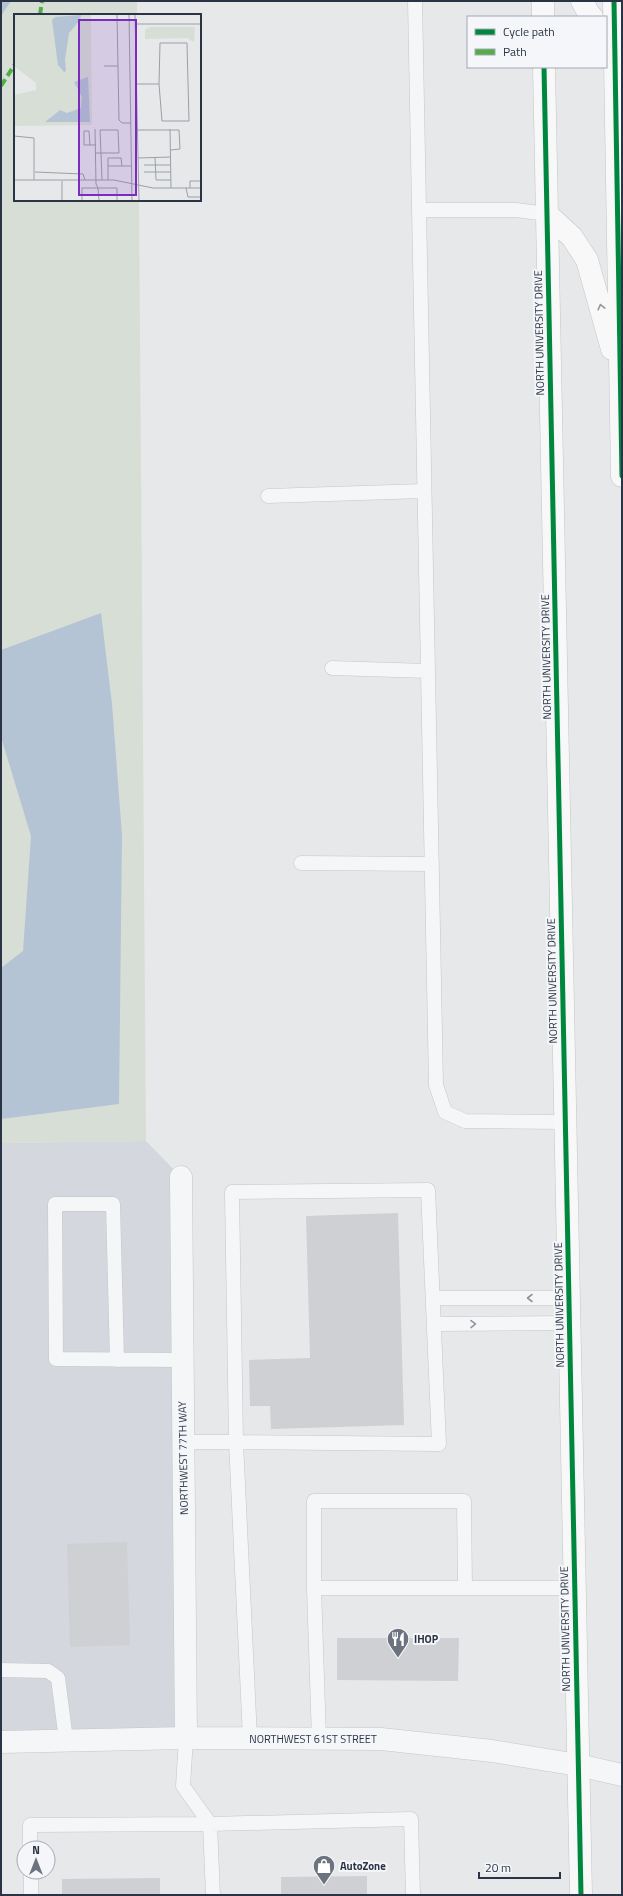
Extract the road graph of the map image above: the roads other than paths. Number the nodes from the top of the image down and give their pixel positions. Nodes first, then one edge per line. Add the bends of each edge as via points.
1 (415, 1) edge
2 (543, 1) edge
3 (582, 1) edge
4 (614, 1) edge
5 (543, 16) edge
6 (591, 16) edge
7 (614, 32) edge
8 (544, 68) edge
9 (419, 210) junction
10 (547, 214) junction
11 (621, 385) junction
12 (622, 476) edge
13 (424, 491) junction
14 (268, 496) dead end
15 (332, 668) dead end
16 (428, 672) junction
17 (301, 863) dead end
18 (432, 864) junction
19 (565, 1122) junction
20 (181, 1177) dead end
21 (433, 1298) junction
22 (569, 1298) junction
23 (569, 1323) junction
24 (434, 1324) junction
25 (117, 1360) junction
26 (182, 1360) junction
27 (183, 1442) junction
28 (236, 1442) junction
29 (314, 1588) junction
30 (465, 1588) junction
31 (574, 1588) junction
32 (1, 1670) edge
33 (186, 1738) junction
34 (250, 1738) junction
35 (319, 1739) junction
36 (66, 1740) junction
37 (1, 1742) edge
38 (578, 1765) junction
39 (622, 1775) edge
40 (210, 1824) junction
41 (30, 1840) edge
42 (31, 1880) edge
43 (32, 1895) edge
44 (212, 1895) edge
45 (413, 1895) edge
46 (581, 1895) edge

1 - 9 lane
2 - 5 main road
3 - 6 main road
4 - 7 main road
7 - 11 main road
8 - 10 main road, NORTH UNIVERSITY DRIVE
9 - 10 lane via 516,210
9 - 13 lane
11 -> 10 main road via 588,260 572,237
10 - 19 main road, NORTH UNIVERSITY DRIVE
11 - 12 main road
13 - 14 lane
13 - 16 lane
15 - 16 lane
16 - 18 lane
17 - 18 lane
18 - 19 lane via 436,1085 445,1112 465,1121
19 - 22 main road, NORTH UNIVERSITY DRIVE
20 - 26 street, NORTHWEST 77TH WAY
22 -> 21 lane
21 - 24 lane
21 - 28 lane via 428,1190 232,1192
22 - 23 main road, NORTH UNIVERSITY DRIVE
24 -> 23 lane
23 - 31 main road, NORTH UNIVERSITY DRIVE
24 - 28 lane via 439,1444
25 - 25 lane via 56,1359 55,1204 113,1204
25 - 26 lane
26 - 27 street, NORTHWEST 77TH WAY
27 - 28 lane
27 - 33 street, NORTHWEST 77TH WAY
28 - 34 lane
29 - 30 lane
29 - 30 lane via 314,1501 464,1501
29 - 35 lane
30 - 31 lane
31 - 38 main road, NORTH UNIVERSITY DRIVE
32 - 36 lane via 48,1670 58,1678
33 - 34 street, NORTHWEST 61ST STREET
33 - 36 street, NORTHWEST 61ST STREET
33 - 40 lane via 183,1786
34 - 35 street, NORTHWEST 61ST STREET
35 - 38 street, NORTHWEST 61ST STREET via 381,1739 492,1751
36 - 37 street, NORTHWEST 61ST STREET
38 - 39 street, NORTHWEST 61ST STREET
38 - 46 main road, NORTH UNIVERSITY DRIVE
40 - 41 lane via 30,1825
40 - 44 lane
40 - 45 lane via 411,1819
42 - 43 lane

